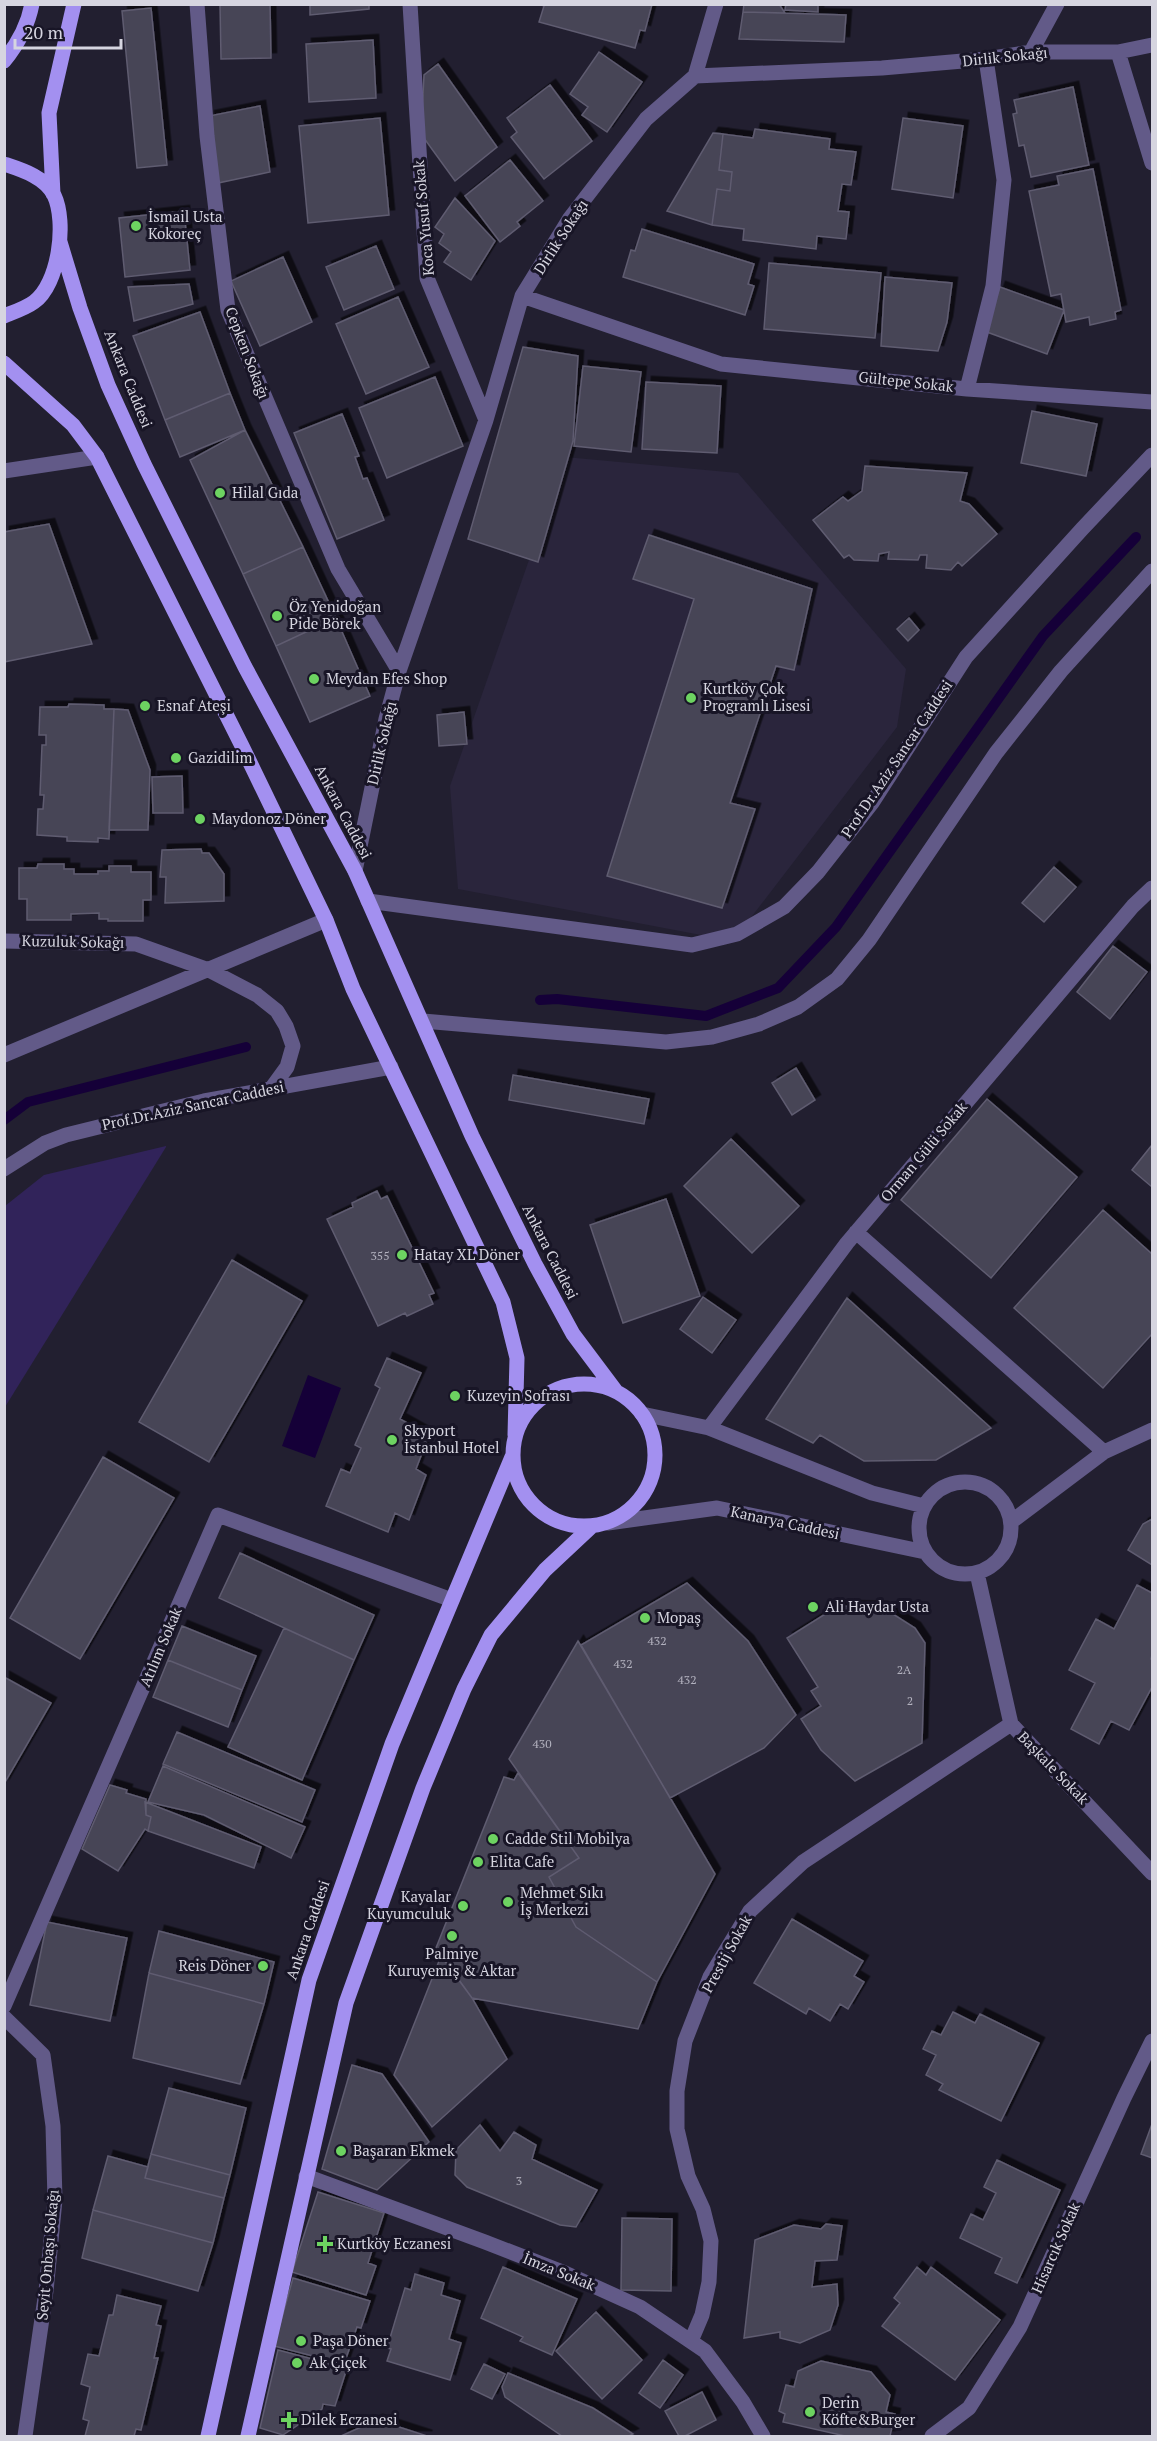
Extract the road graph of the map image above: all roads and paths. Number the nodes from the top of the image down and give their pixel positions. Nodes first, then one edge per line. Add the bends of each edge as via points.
1 (32, 4) edge
2 (74, 4) edge
3 (197, 4) edge
4 (410, 4) edge
5 (716, 4) edge
6 (1058, 4) edge
7 (1152, 45) edge
8 (1031, 52) junction
9 (1118, 52) junction
10 (986, 59) junction
11 (4, 62) edge
12 (695, 76) junction
13 (1152, 163) edge
14 (4, 164) edge
15 (53, 194) junction
16 (60, 242) junction
17 (522, 296) junction
18 (4, 316) edge
19 (4, 363) edge
20 (967, 389) junction
21 (1152, 402) edge
22 (486, 420) junction
23 (1152, 455) edge
24 (96, 457) junction
25 (4, 471) edge
26 (1152, 571) edge
27 (399, 671) junction
28 (355, 871) junction
29 (1152, 888) edge
30 (368, 901) junction
31 (326, 920) junction
32 (4, 941) edge
33 (209, 970) junction
34 (423, 1021) junction
35 (4, 1055) edge
36 (391, 1067) junction
37 (271, 1089) junction
38 (4, 1169) edge
39 (856, 1232) junction
40 (615, 1390) junction
41 (642, 1414) junction
42 (710, 1428) junction
43 (1152, 1430) edge
44 (516, 1435) junction
45 (1104, 1452) junction
46 (512, 1457) junction
47 (924, 1506) junction
48 (1011, 1522) junction
49 (608, 1523) junction
50 (592, 1526) junction
51 (925, 1552) junction
52 (977, 1573) junction
53 (452, 1600) junction
54 (1011, 1724) junction
55 (1152, 1873) edge
56 (4, 2006) edge
57 (4, 2017) edge
58 (1152, 2041) edge
59 (306, 2176) junction
60 (690, 2341) junction
61 (25, 2436) edge
62 (208, 2436) edge
63 (248, 2436) edge
64 (763, 2436) edge
65 (932, 2436) edge

1 - 11 main road via 14,49
2 - 15 main road via 49,113
3 - 27 street, Cepken Sokağı via 207,136 228,310 338,569
4 - 22 street, Koca Yusuf Sokak via 427,278
5 - 12 street
6 - 8 street
7 - 9 street, Dirlik Sokağı
8 - 9 street, Dirlik Sokağı
8 - 10 street, Dirlik Sokağı
9 - 13 street
10 - 12 street, Dirlik Sokağı
10 - 20 street, Gültepe Sokak via 1004,180 993,286
12 - 17 street, Dirlik Sokağı via 646,119 570,218
14 - 15 main road via 32,173
15 - 16 main road via 60,217
16 - 18 main road via 55,272 35,302
16 - 28 main road, Ankara Caddesi via 108,385 144,464 245,667
17 - 20 street, Gültepe Sokak via 720,363
17 - 22 street, Dirlik Sokağı
19 - 24 main road via 73,425
20 - 21 street
22 - 27 street, Dirlik Sokağı
23 - 30 street, Prof.Dr.Aziz Sancar Caddesi via 966,657 872,803 818,872 784,907 746,929 692,945
24 - 25 street
24 - 31 main road
26 - 34 street via 1061,671 996,753 869,940 837,979 798,1007 712,1037 666,1042
27 - 28 street, Dirlik Sokağı
28 - 30 main road, Ankara Caddesi
29 - 39 street, Orman Gülü Sokak
30 - 34 main road, Ankara Caddesi
31 - 33 street
31 - 36 main road
32 - 33 street, Kuzuluk Sokağı via 136,944
33 - 35 street
33 - 37 street, Kuzuluk Sokağı via 257,995 277,1011 286,1026 293,1046 287,1067
34 - 40 main road, Ankara Caddesi via 472,1136 535,1264 573,1334
36 - 37 street, Prof.Dr.Aziz Sancar Caddesi
36 - 44 main road via 503,1302 517,1358
37 - 38 street, Prof.Dr.Aziz Sancar Caddesi via 66,1135 45,1143
39 - 42 street, Orman Gülü Sokak
39 - 45 street
40 - 41 main road
40 - 44 main road via 591,1384 566,1386 544,1396 526,1413
41 - 42 street
41 - 49 main road via 656,1446 654,1471 645,1493 629,1511
42 - 47 street via 872,1493
43 - 45 street
44 - 46 main road
45 - 48 street
46 - 50 main road via 516,1479 527,1499 543,1515 564,1524
46 - 53 main road, Ankara Caddesi
47 - 48 street via 945,1486 974,1482 999,1496
47 - 51 street via 919,1537
48 - 52 street via 1006,1550 997,1562
49 - 50 main road
49 - 51 street, Kanarya Caddesi via 717,1508
50 - 59 main road via 545,1570 491,1635 464,1689 423,1788 346,2003
51 - 52 street via 944,1570
52 - 54 street, Başkale Sokak
53 - 56 street, Atılım Sokak via 218,1515
53 - 62 main road, Ankara Caddesi via 392,1744 309,1980
54 - 55 street, Başkale Sokak
54 - 60 street, Prestij Sokak via 803,1862 750,1911 710,1977 685,2041 677,2091 677,2128 688,2176 703,2209 711,2241 702,2315
57 - 61 street, Seyit Onbaşı Sokağı via 43,2055 53,2126 55,2199
58 - 65 street, Hisarcık Sokak via 1020,2327 969,2408
59 - 60 street, İmza Sokak via 565,2273 640,2307
59 - 63 main road
60 - 64 street, İmza Sokak via 705,2350

